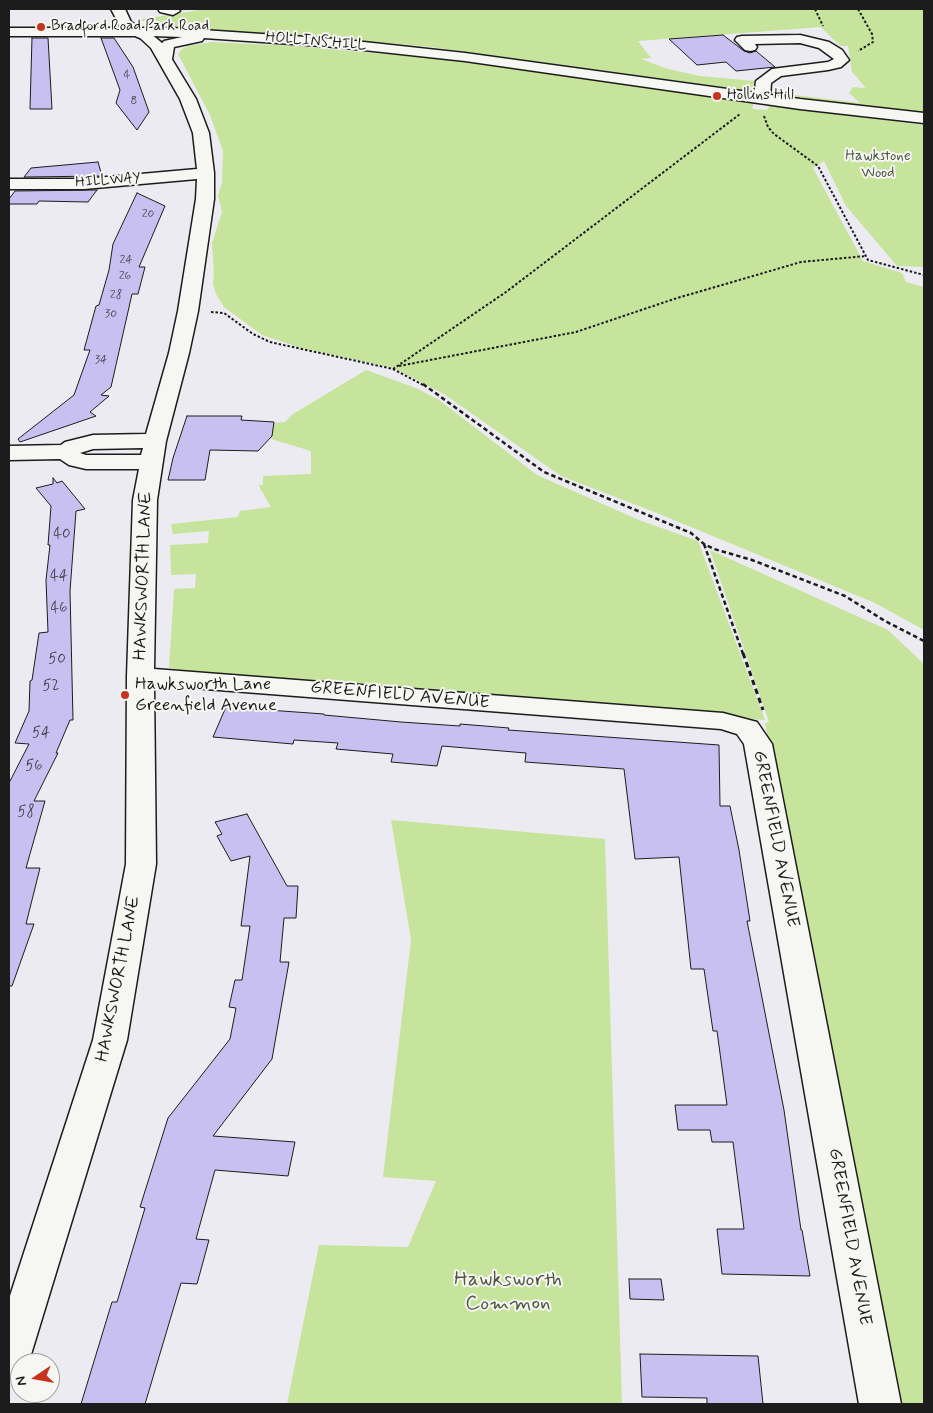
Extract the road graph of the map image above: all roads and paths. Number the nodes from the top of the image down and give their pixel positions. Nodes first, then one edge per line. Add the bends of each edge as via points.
1 (858, 9) edge
2 (119, 12) edge
3 (86, 31) junction
4 (9, 32) edge
5 (62, 32) junction
6 (142, 34) junction
7 (244, 37) junction
8 (203, 38) junction
9 (750, 47) dead end
10 (836, 58) junction
11 (165, 59) junction
12 (763, 103) junction
13 (924, 118) edge
14 (206, 173) junction
15 (9, 184) edge
16 (866, 256) junction
17 (924, 275) edge
18 (188, 311) junction
19 (399, 366) junction
20 (392, 370) junction
21 (153, 452) junction
22 (9, 453) edge
23 (704, 544) junction
24 (924, 640) edge
25 (140, 676) junction
26 (747, 728) junction
27 (9, 1361) edge
28 (880, 1404) edge

1 - 10 path via 873,42 866,48
2 - 3 street via 112,24
2 - 6 street, HAWKSWORTH LANE via 125,24
3 - 5 street
3 - 6 street
4 - 5 street
5 - 6 street
6 - 7 street, HOLLINS HILL
6 - 8 street, HOLLINS HILL
6 - 11 street, HAWKSWORTH LANE via 157,46
7 - 8 street, HOLLINS HILL
7 - 12 street, HOLLINS HILL via 465,57
8 - 11 street via 169,44
9 - 10 street via 742,40 790,38 815,42
10 - 12 street via 777,72 764,81
11 - 14 street, HAWKSWORTH LANE via 188,100 201,133
12 - 13 street, HOLLINS HILL
12 - 16 path via 764,120 774,134 818,166
12 - 19 path via 750,106 506,292
14 - 15 street, HILLWAY via 84,184
14 - 18 street, HAWKSWORTH LANE via 205,200
16 - 17 path via 868,260
16 - 19 path via 801,262 576,332
18 - 20 path via 224,313 270,342
18 - 21 street, HAWKSWORTH LANE
19 - 20 path
20 - 23 path via 444,398 544,472 691,533
21 - 22 street via 86,462 66,452
21 - 25 street, HAWKSWORTH LANE via 145,500
23 - 24 path via 845,596
23 - 26 path via 767,721
25 - 26 street, GREENFIELD AVENUE via 723,721
25 - 27 street, HAWKSWORTH LANE via 141,864 110,1040
26 - 28 street, GREENFIELD AVENUE via 758,744

